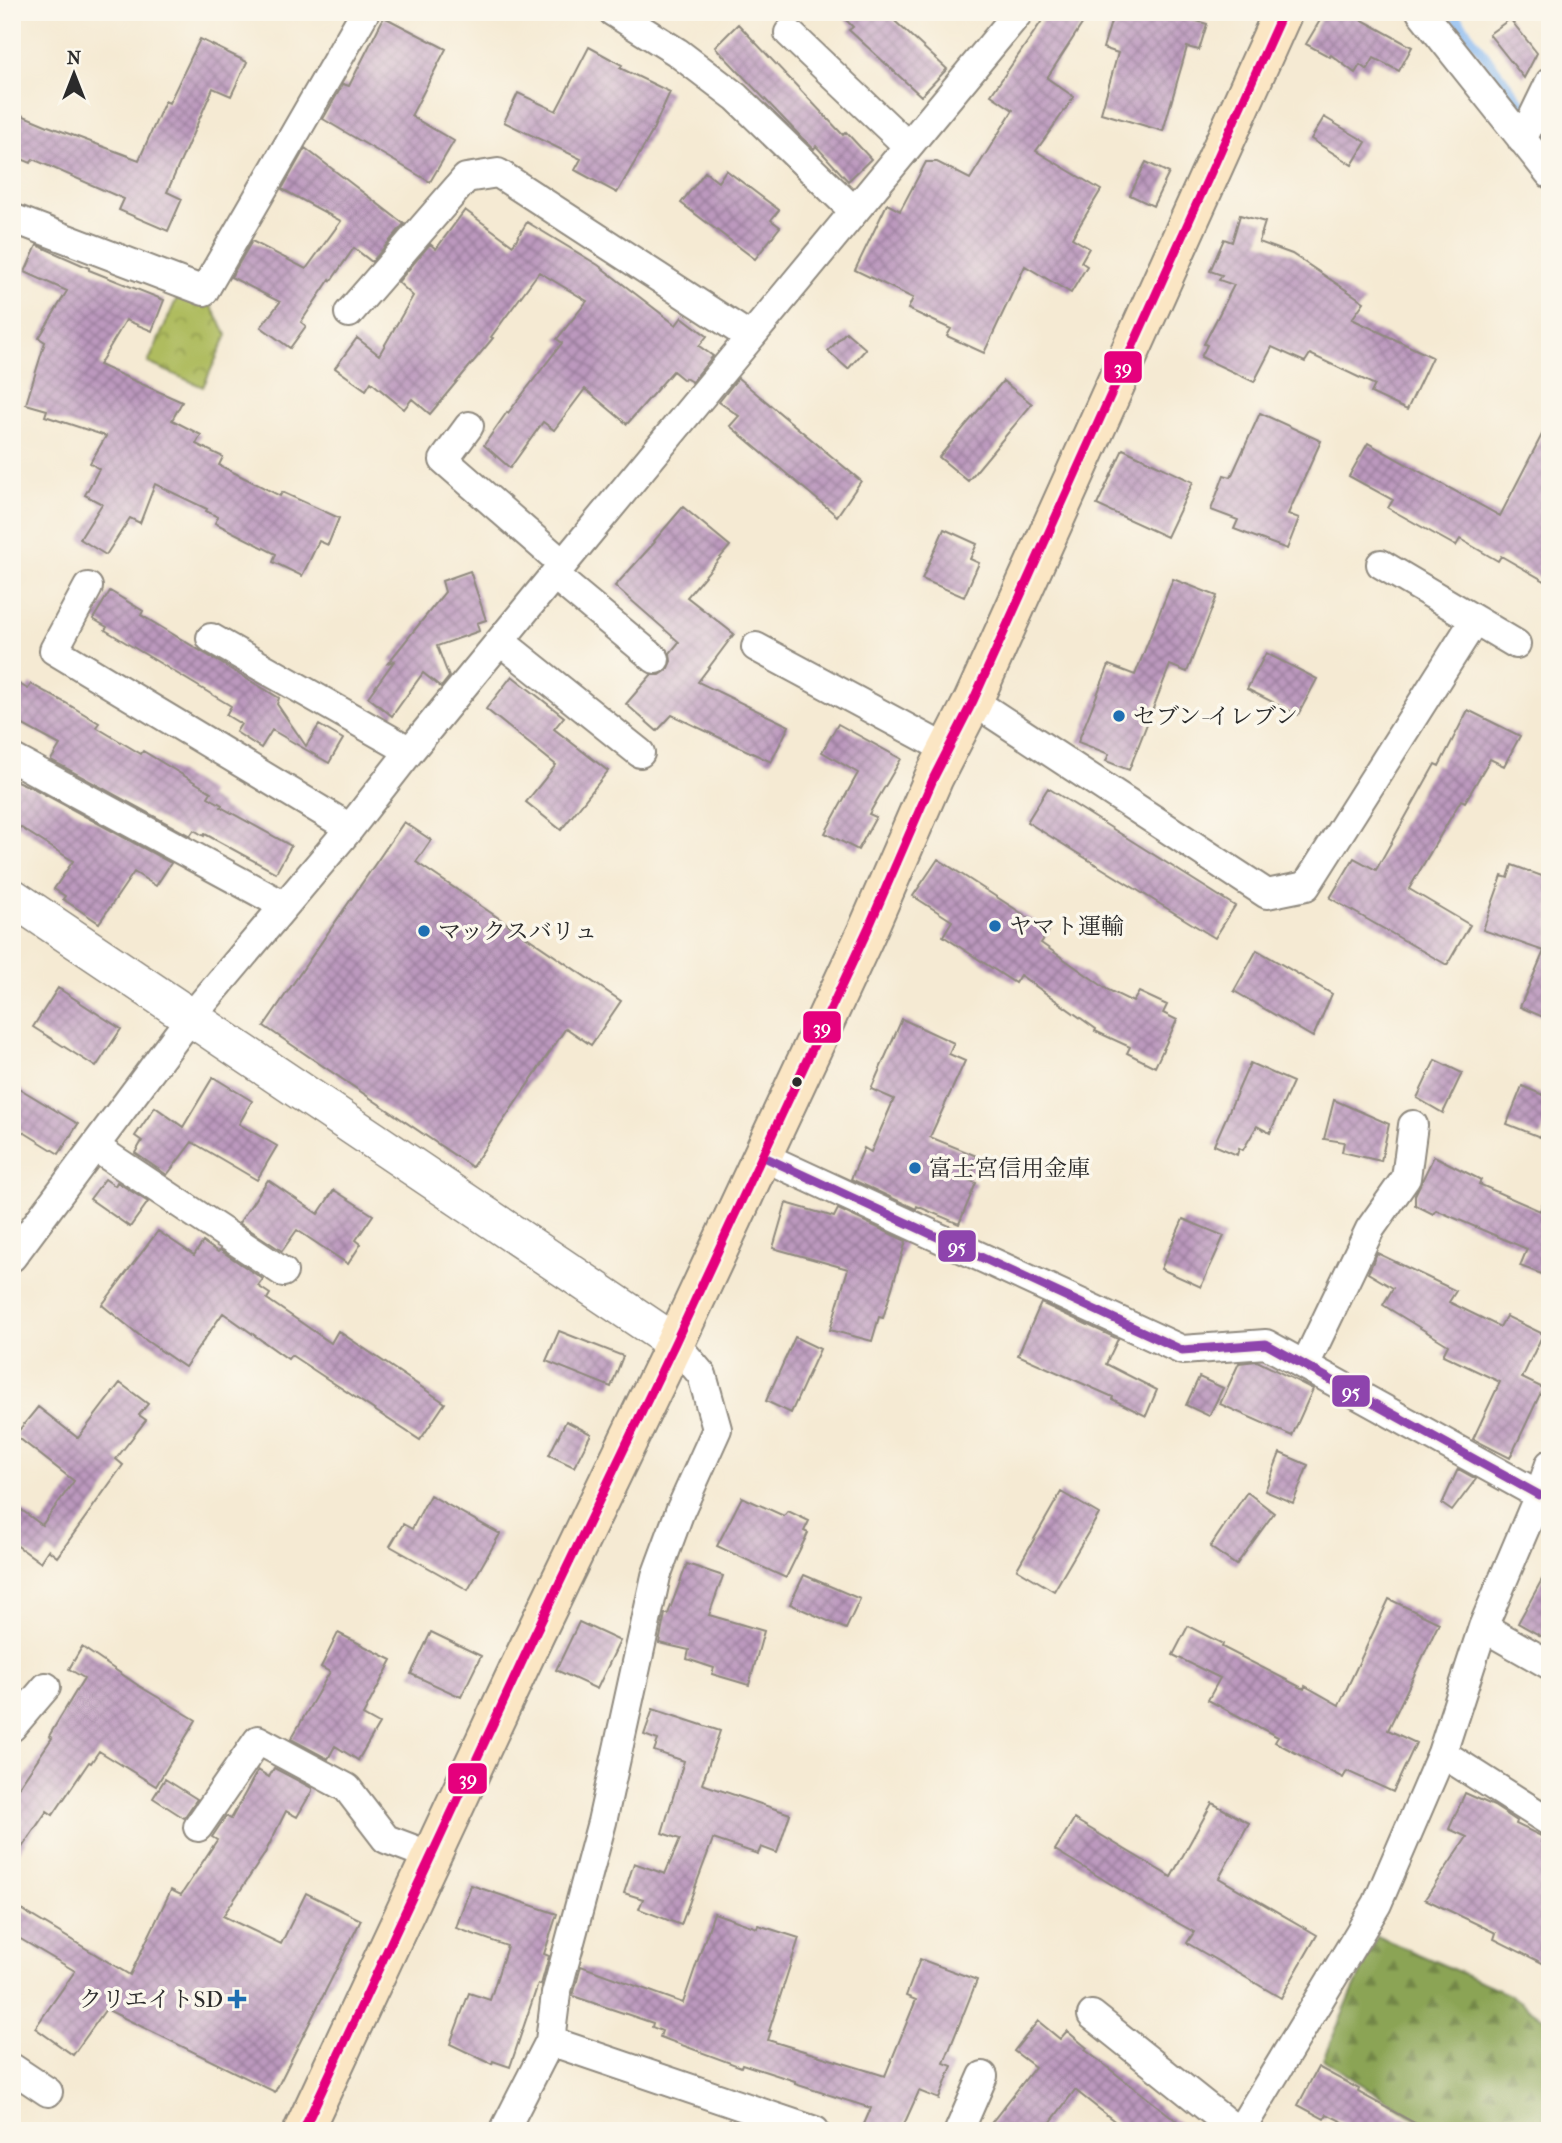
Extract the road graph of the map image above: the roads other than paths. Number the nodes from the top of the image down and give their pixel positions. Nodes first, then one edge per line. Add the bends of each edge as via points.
1 (365, 12) edge
2 (613, 12) edge
3 (1019, 12) edge
4 (1283, 12) edge
5 (1421, 12) edge
6 (789, 33) dead end
7 (1546, 91) edge
8 (1522, 140) junction
9 (908, 146) junction
10 (1550, 174) edge
11 (854, 211) junction
12 (12, 218) edge
13 (349, 313) dead end
14 (750, 337) junction
15 (469, 426) dead end
16 (1381, 564) dead end
17 (559, 569) junction
18 (88, 587) dead end
19 (1474, 621) junction
20 (211, 638) dead end
21 (499, 641) junction
22 (1516, 644) dead end
23 (756, 648) dead end
24 (655, 659) dead end
25 (973, 701) junction
26 (948, 750) junction
27 (410, 751) junction
28 (640, 753) dead end
29 (12, 758) edge
30 (350, 828) junction
31 (12, 897) edge
32 (284, 905) junction
33 (191, 1017) junction
34 (1413, 1125) dead end
35 (95, 1147) junction
36 (762, 1156) junction
37 (12, 1257) edge
38 (284, 1272) dead end
39 (675, 1343) junction
40 (1305, 1365) junction
41 (1550, 1464) edge
42 (1539, 1496) junction
43 (1483, 1628) junction
44 (1550, 1665) edge
45 (46, 1687) dead end
46 (12, 1727) edge
47 (1442, 1754) junction
48 (1550, 1822) edge
49 (198, 1827) dead end
50 (431, 1856) junction
51 (1092, 2015) dead end
52 (550, 2041) junction
53 (12, 2068) edge
54 (983, 2076) dead end
55 (48, 2092) dead end
56 (303, 2131) edge
57 (504, 2131) edge
58 (815, 2131) edge
59 (959, 2131) edge
60 (1239, 2131) edge

1 - 12 street via 204,290
2 - 11 street via 736,97
3 - 9 street
4 - 25 main road
5 - 8 street
6 - 9 street
7 - 8 street
8 - 10 street
9 - 11 street
11 - 14 street
13 - 14 street via 466,178 498,173
14 - 17 street
15 - 17 street via 444,460
16 - 19 street
17 - 21 street
17 - 24 street
18 - 30 street via 54,650
19 - 22 street
19 - 25 street via 1306,886 1267,894
20 - 27 street
21 - 27 street
21 - 28 street
23 - 26 street
25 - 26 main road
26 - 36 main road
27 - 30 street
29 - 32 street
30 - 32 street
31 - 33 street
32 - 33 street
33 - 35 street
33 - 39 street
34 - 40 street via 1406,1178 1370,1229
35 - 37 street
35 - 38 street
36 - 39 main road
36 - 40 street via 1182,1350 1266,1344
39 - 50 main road
39 - 52 street via 702,1374 716,1430 656,1576 602,1822 556,1994
40 - 42 street
41 - 42 street
42 - 43 street
43 - 44 street
43 - 47 street
45 - 46 street
47 - 48 street
47 - 60 street via 1377,1903
49 - 50 street via 258,1740 348,1787 386,1839
50 - 56 main road
51 - 60 street
52 - 57 street
52 - 58 street
53 - 55 street
54 - 59 street

